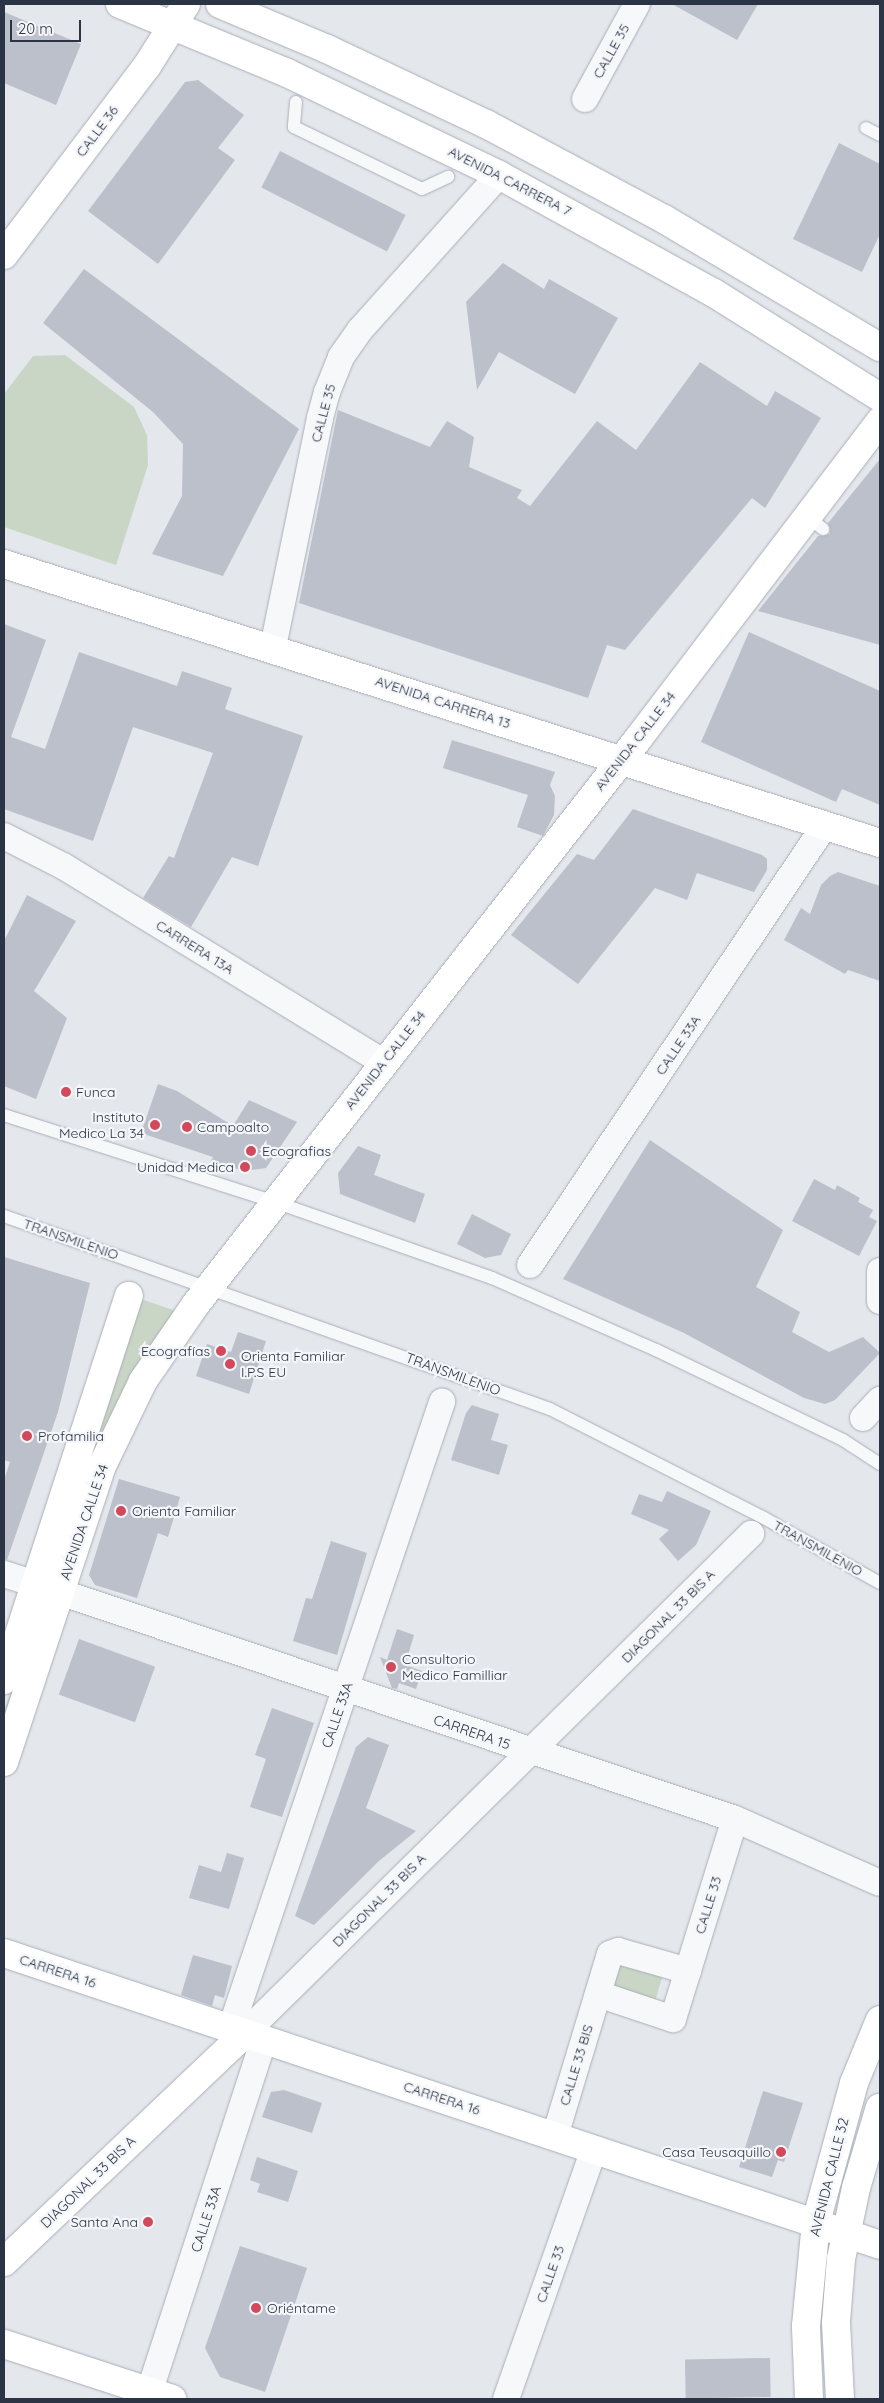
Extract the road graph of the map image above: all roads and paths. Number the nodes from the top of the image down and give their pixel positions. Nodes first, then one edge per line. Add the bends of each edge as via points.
1 (120, 4) edge
2 (220, 4) edge
3 (637, 4) edge
4 (180, 15) edge
5 (585, 99) dead end
6 (296, 102) dead end
7 (866, 128) dead end
8 (880, 135) edge
9 (499, 175) junction
10 (448, 176) dead end
11 (4, 254) edge
12 (880, 347) edge
13 (880, 397) edge
14 (880, 421) edge
15 (4, 564) edge
16 (273, 647) junction
17 (621, 759) junction
18 (825, 825) junction
19 (4, 836) edge
20 (880, 843) edge
21 (384, 1062) junction
22 (4, 1115) edge
23 (275, 1202) junction
24 (4, 1216) edge
25 (530, 1265) dead end
26 (880, 1271) edge
27 (209, 1288) junction
28 (129, 1296) dead end
29 (880, 1302) edge
30 (442, 1402) dead end
31 (880, 1464) edge
32 (751, 1534) dead end
33 (4, 1574) edge
34 (880, 1583) edge
35 (48, 1588) junction
36 (4, 1680) edge
37 (345, 1690) junction
38 (530, 1752) junction
39 (4, 1762) edge
40 (735, 1819) junction
41 (880, 1883) edge
42 (4, 1953) edge
43 (688, 1971) junction
44 (598, 1994) junction
45 (880, 2020) edge
46 (247, 2033) junction
47 (880, 2107) edge
48 (554, 2136) junction
49 (594, 2149) junction
50 (816, 2222) junction
51 (846, 2233) junction
52 (880, 2245) edge
53 (4, 2262) edge
54 (4, 2344) edge
55 (156, 2397) edge
56 (506, 2399) edge
57 (810, 2399) edge
58 (840, 2399) edge

1 - 4 main road, AVENIDA CARRERA 7
2 - 12 main road via 327,49 510,137 664,219
3 - 5 street, CALLE 35
4 - 9 main road, AVENIDA CARRERA 7 via 287,73
4 - 11 main road, CALLE 36
6 - 10 lane via 294,127 422,189
7 - 8 lane
9 - 13 main road, AVENIDA CARRERA 7 via 714,293
9 - 16 street, CALLE 35 via 360,330 341,358 326,392
14 - 17 main road, AVENIDA CALLE 34 via 815,523
15 - 16 main road, AVENIDA CARRERA 13
16 - 17 main road, AVENIDA CARRERA 13
17 - 18 main road, AVENIDA CARRERA 13
17 - 21 main road, AVENIDA CALLE 34
18 - 20 main road, AVENIDA CARRERA 13
18 - 25 street, CALLE 33A
19 - 21 street, CARRERA 13A via 63,866
21 - 23 main road, AVENIDA CALLE 34
22 - 23 lane
23 - 27 main road, AVENIDA CALLE 34
23 - 31 lane via 492,1278 656,1350 843,1440
24 - 27 lane, TRANSMILENIO
26 - 29 street
27 - 34 lane, TRANSMILENIO via 550,1409 764,1518
27 - 35 main road, AVENIDA CALLE 34 via 143,1381 119,1425
28 - 35 main road, AVENIDA CALLE 34
30 - 37 street, CALLE 33A
32 - 38 street, DIAGONAL 33 BIS A
33 - 35 street, CARRERA 15
35 - 36 main road, AVENIDA CALLE 34
35 - 37 street, CARRERA 15
35 - 39 main road, AVENIDA CALLE 34
37 - 38 street, CARRERA 15
37 - 46 street, CALLE 33A
38 - 40 street, CARRERA 15
38 - 46 street, DIAGONAL 33 BIS A
40 - 41 street, CARRERA 15
40 - 43 street, CALLE 33
42 - 46 main road, CARRERA 16
43 - 44 street, CALLE 33 BIS via 612,1952
43 - 44 street, CALLE 33 via 673,2019
44 - 48 street, CALLE 33 BIS
45 - 50 main road, AVENIDA CALLE 32 via 854,2083
46 - 48 main road, CARRERA 16
46 - 53 main road, DIAGONAL 33 BIS A
46 - 55 street, CALLE 33A
47 - 51 main road, AVENIDA CALLE 32
48 - 49 main road, CARRERA 16
49 - 50 main road, CARRERA 16
49 - 56 street, CALLE 33
50 - 51 main road, CARRERA 16
50 - 57 main road, AVENIDA CALLE 32 via 806,2326
51 - 52 main road, CARRERA 16
51 - 58 main road, AVENIDA CALLE 32 via 836,2322
54 - 55 main road

